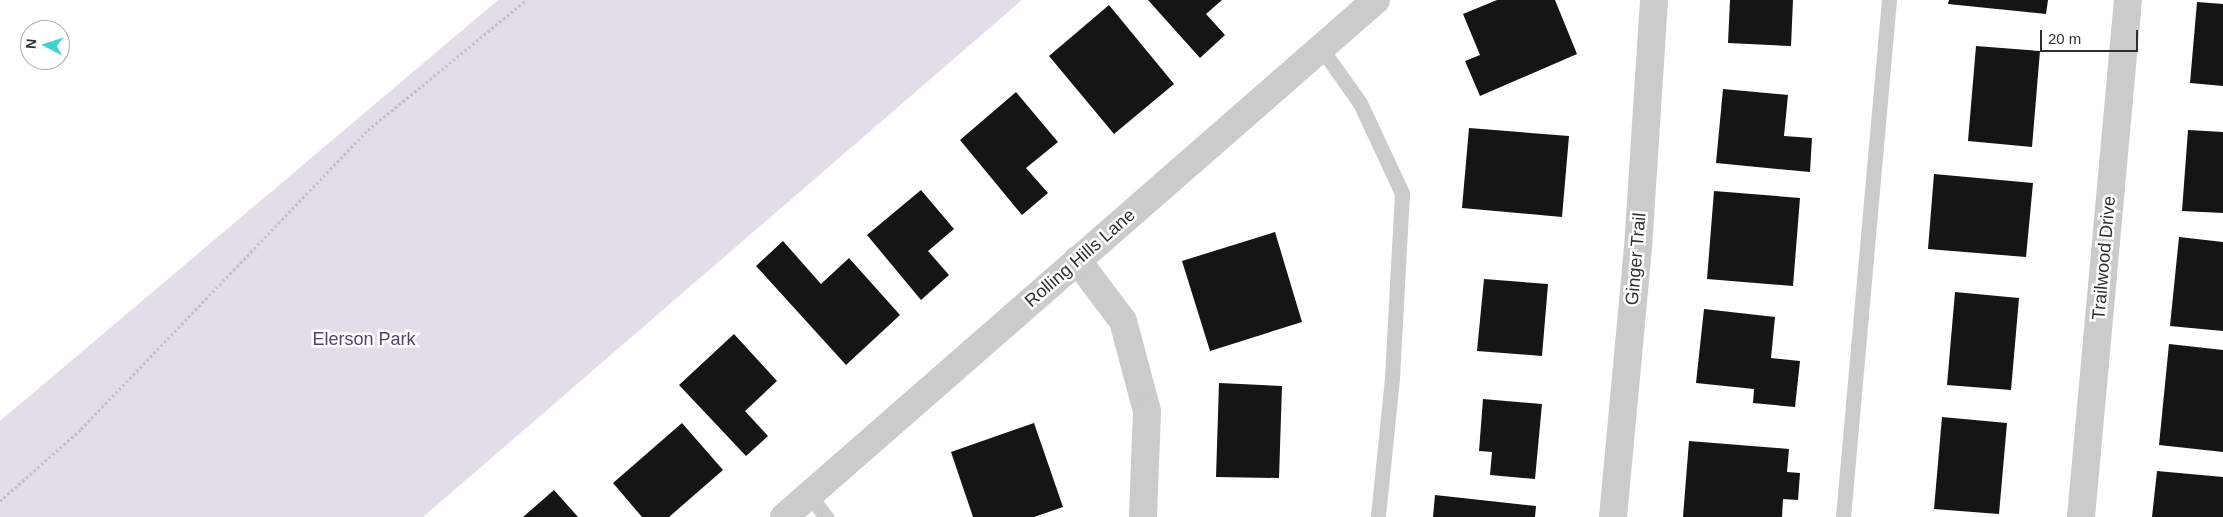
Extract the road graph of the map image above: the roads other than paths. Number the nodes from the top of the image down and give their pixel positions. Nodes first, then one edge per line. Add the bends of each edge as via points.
1 (1376, 0) edge
2 (1654, 0) edge
3 (1889, 0) edge
4 (2128, 0) edge
5 (1321, 48) junction
6 (1077, 260) junction
7 (810, 495) junction
8 (784, 517) edge
9 (826, 517) edge
10 (1143, 517) edge
11 (1378, 517) edge
12 (1613, 517) edge
13 (1843, 517) edge
14 (2081, 517) edge

1 - 5 street, Rolling Hills Lane
2 - 12 street, Ginger Trail via 1638,248
3 - 13 lane
4 - 14 street, Trailwood Drive
5 - 6 street, Rolling Hills Lane
5 - 11 lane via 1360,103 1402,193 1392,378
6 - 7 street, Rolling Hills Lane
6 - 10 street via 1123,321 1148,410
7 - 8 street, Rolling Hills Lane
7 - 9 lane

